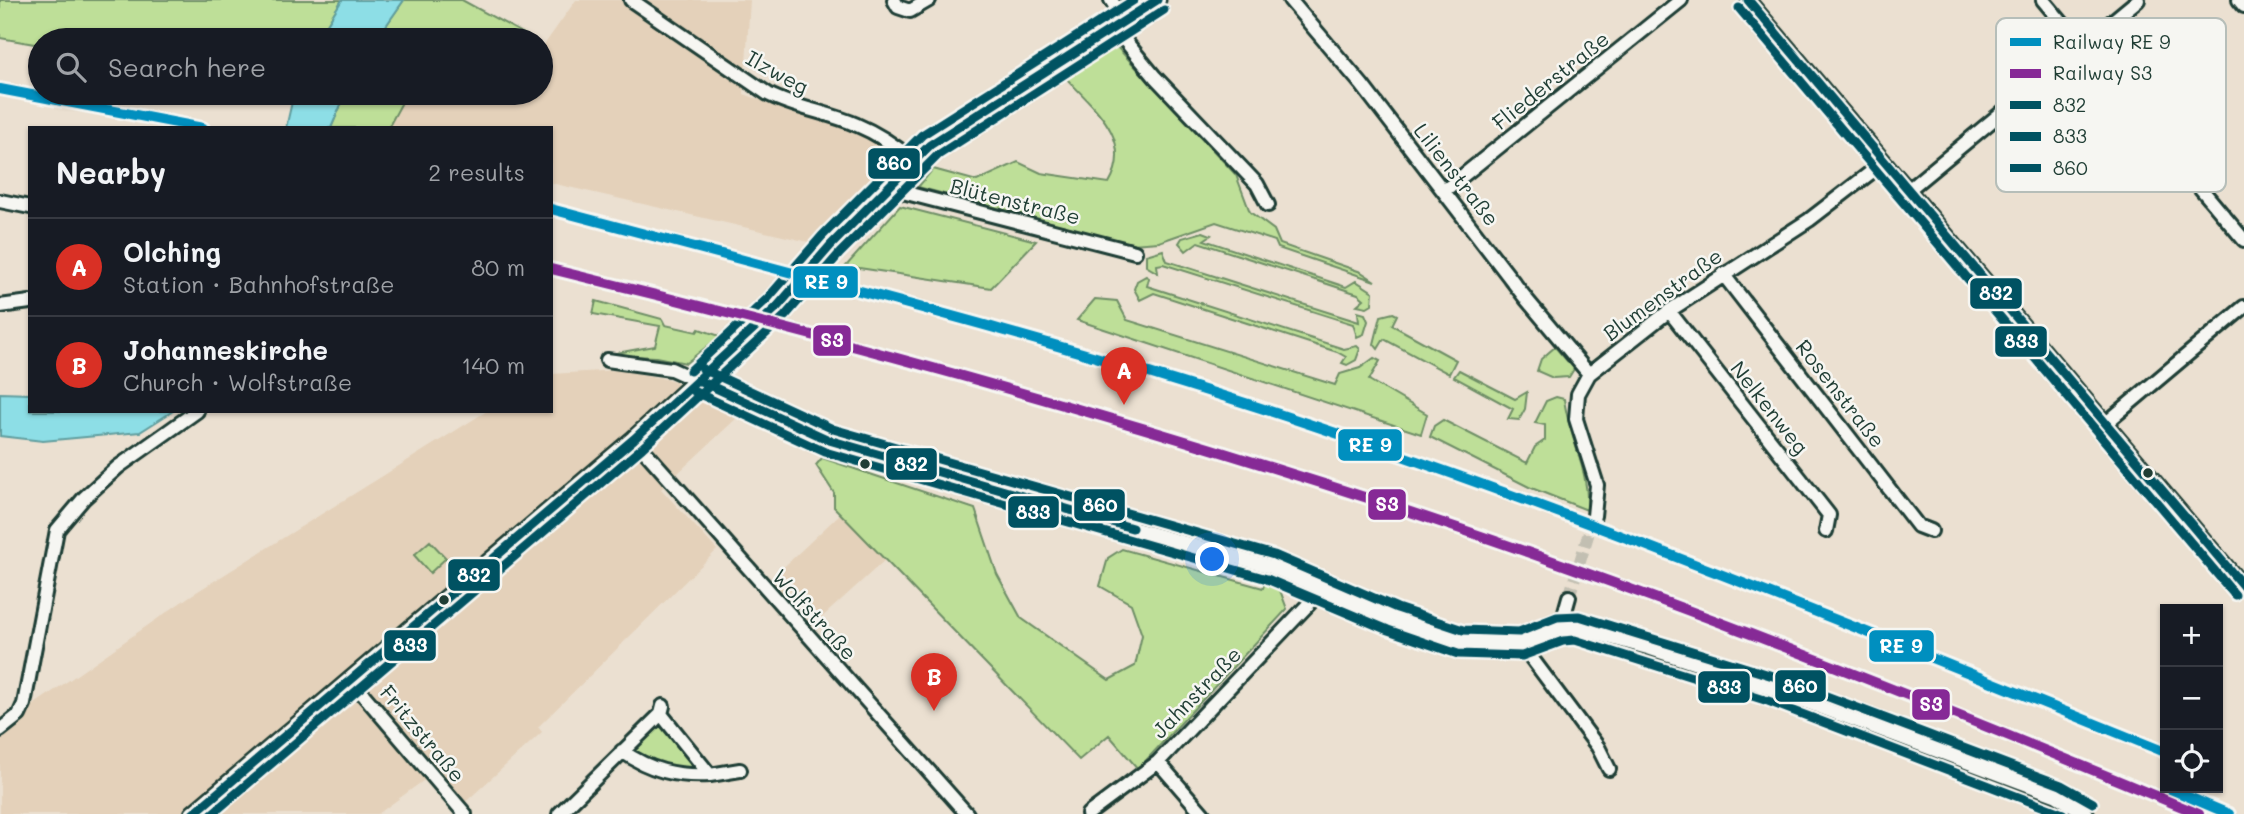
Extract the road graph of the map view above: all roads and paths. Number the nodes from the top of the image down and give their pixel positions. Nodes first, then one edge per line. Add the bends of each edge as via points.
1 (631, 0) edge
2 (894, 0) edge
3 (1111, 0) edge
4 (1157, 0) edge
5 (1290, 0) edge
6 (1681, 0) edge
7 (1748, 0) edge
8 (2043, 0) edge
9 (2138, 0) edge
10 (2239, 0) edge
11 (925, 2) edge
12 (2244, 6) edge
13 (2058, 18) edge
14 (2117, 18) edge
15 (1124, 20) junction
16 (1122, 37) dead end
17 (1996, 118) edge
18 (914, 161) junction
19 (1883, 163) junction
20 (887, 188) junction
21 (1444, 191) junction
22 (1907, 191) junction
23 (2204, 192) edge
24 (0, 201) edge
25 (1268, 205) dead end
26 (28, 207) edge
27 (2244, 240) edge
28 (1135, 252) dead end
29 (1723, 274) junction
30 (28, 302) edge
31 (0, 306) edge
32 (2244, 307) edge
33 (1669, 311) junction
34 (607, 360) dead end
35 (1590, 374) junction
36 (698, 380) junction
37 (194, 413) edge
38 (2105, 424) junction
39 (634, 439) junction
40 (1594, 516) tunnel mouth
41 (1826, 531) dead end
42 (1931, 531) dead end
43 (1324, 587) junction
44 (2244, 587) edge
45 (1569, 597) tunnel mouth
46 (1560, 629) junction
47 (1521, 643) junction
48 (350, 679) junction
49 (0, 730) edge
50 (622, 751) junction
51 (1158, 762) junction
52 (1609, 769) dead end
53 (740, 770) dead end
54 (710, 775) junction
55 (194, 814) edge
56 (465, 814) edge
57 (559, 814) edge
58 (967, 814) edge
59 (1088, 814) edge
60 (1203, 814) edge
61 (2087, 814) edge

1 - 18 street, Ilzweg via 768,94 788,105 855,123 887,139
2 - 11 street via 898,8 910,11
3 - 15 street
4 - 15 street
5 - 21 street, Lilienstraße
6 - 21 street, Fliederstraße
7 - 19 street
8 - 13 street
9 - 14 street
10 - 12 street
15 - 18 street via 958,126
16 - 25 street via 1257,184
17 - 22 street
18 - 20 street
19 - 22 street
19 - 29 street, Blumenstraße via 1809,220
20 - 28 street, Blütenstraße
20 - 36 street via 778,306
21 - 35 street, Lilienstraße
22 - 38 street
23 - 27 street
24 - 26 street
29 - 33 street, Blumenstraße
29 - 42 street, Rosenstraße via 1918,526
30 - 31 street
32 - 38 street
33 - 35 street, Blumenstraße
33 - 41 street, Nelkenweg via 1829,515
34 - 36 street via 671,369
35 - 40 street, Blumenstraße via 1578,394 1576,419 1597,485
36 - 39 street
36 - 43 street via 839,443
37 - 49 street via 118,467 57,530 24,704 19,715
38 - 44 street
39 - 48 street
39 - 58 street, Wolfstraße
43 - 47 street via 1461,642
43 - 51 street, Jahnstraße
45 - 46 street
46 - 47 street
46 - 61 street via 1576,628 1651,649 1772,689 2057,796
47 - 52 street via 1598,747
48 - 55 street
48 - 56 street, Fritzstraße
50 - 54 street via 665,773
50 - 54 street via 662,710
50 - 57 street
51 - 59 street, Jahnstraße
51 - 60 street
53 - 54 street

